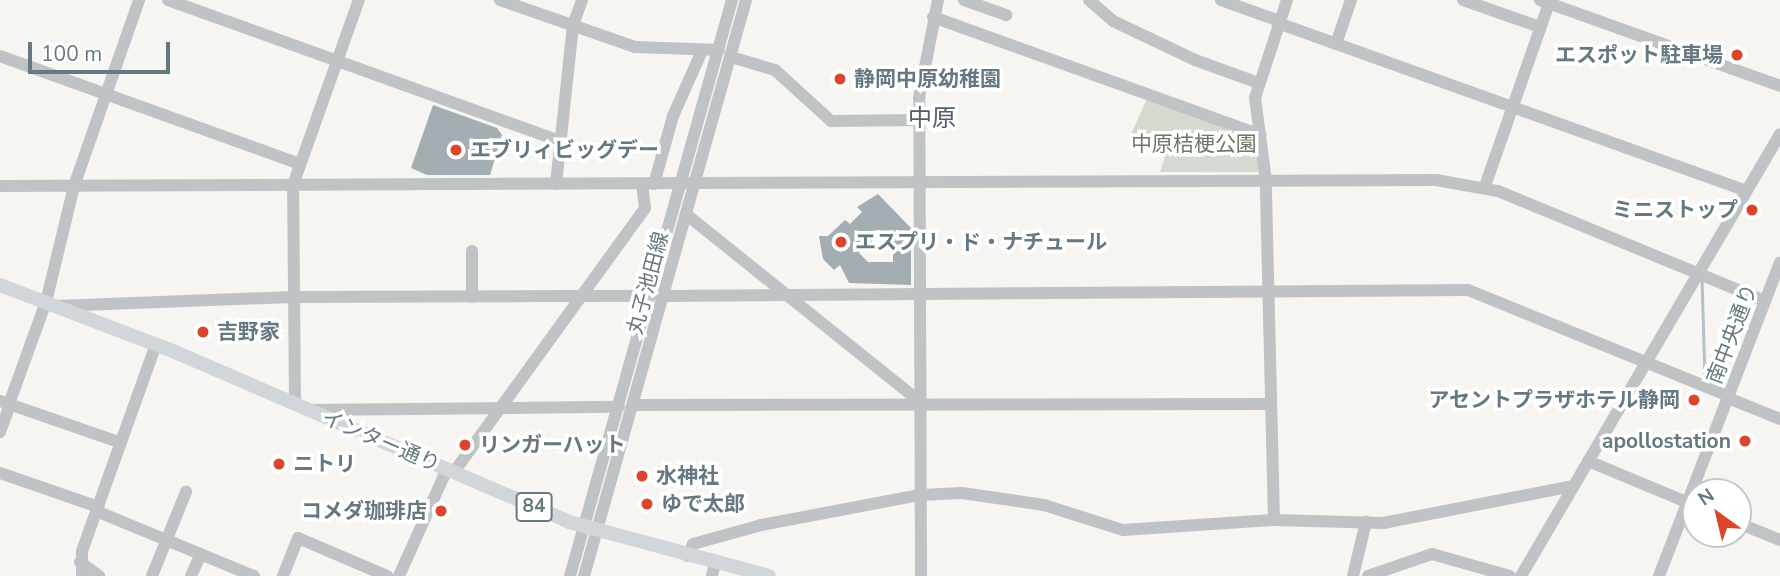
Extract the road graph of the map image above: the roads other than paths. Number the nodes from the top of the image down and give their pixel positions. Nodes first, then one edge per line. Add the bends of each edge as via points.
1 (139, 0) edge
2 (168, 0) edge
3 (359, 0) edge
4 (500, 0) edge
5 (582, 0) edge
6 (732, 0) edge
7 (746, 0) edge
8 (938, 0) edge
9 (964, 0) edge
10 (1088, 0) edge
11 (1221, 0) edge
12 (1287, 0) edge
13 (1351, 0) edge
14 (1463, 0) edge
15 (1546, 1) edge
16 (1006, 15) dead end
17 (933, 17) junction
18 (1279, 22) junction
19 (573, 26) junction
20 (1540, 27) junction
21 (1336, 44) junction
22 (702, 51) junction
23 (725, 54) junction
24 (0, 56) edge
25 (337, 62) junction
26 (1259, 83) junction
27 (1780, 86) edge
28 (106, 94) junction
29 (1511, 105) junction
30 (919, 120) junction
31 (1780, 134) edge
32 (1260, 135) junction
33 (562, 142) junction
34 (300, 164) junction
35 (920, 181) junction
36 (1266, 181) junction
37 (556, 184) junction
38 (648, 184) junction
39 (689, 184) junction
40 (293, 185) junction
41 (0, 186) edge
42 (74, 186) junction
43 (1485, 186) junction
44 (1746, 191) junction
45 (687, 215) junction
46 (472, 251) dead end
47 (1780, 263) edge
48 (1701, 275) junction
49 (0, 285) edge
50 (1268, 293) junction
51 (919, 294) junction
52 (787, 295) junction
53 (582, 296) junction
54 (658, 296) junction
55 (293, 297) junction
56 (472, 297) junction
57 (1771, 298) edge
58 (51, 304) junction
59 (156, 344) junction
60 (1646, 363) junction
61 (1728, 397) junction
62 (6, 403) edge
63 (922, 403) junction
64 (295, 404) junction
65 (1271, 404) junction
66 (635, 405) junction
67 (620, 407) junction
68 (501, 408) junction
69 (309, 410) junction
70 (1780, 419) edge
71 (0, 432) edge
72 (121, 443) junction
73 (1588, 461) junction
74 (450, 471) junction
75 (0, 473) edge
76 (1701, 478) edge
77 (1573, 486) junction
78 (186, 492) dead end
79 (920, 495) junction
80 (1682, 501) edge
81 (97, 509) junction
82 (1274, 520) junction
83 (1366, 522) junction
84 (1682, 527) edge
85 (1752, 529) edge
86 (592, 530) junction
87 (166, 540) junction
88 (1780, 541) edge
89 (201, 554) junction
90 (687, 556) junction
91 (80, 562) junction
92 (714, 570) edge
93 (82, 576) edge
94 (99, 576) edge
95 (152, 576) edge
96 (191, 576) edge
97 (254, 576) edge
98 (283, 576) edge
99 (387, 576) edge
100 (399, 576) edge
101 (570, 576) edge
102 (584, 576) edge
103 (769, 576) edge
104 (921, 576) edge
105 (1353, 576) edge
106 (1367, 576) edge
107 (1510, 576) edge
108 (1521, 576) edge
109 (1659, 576) edge

1 - 28 street
2 - 25 street
3 - 25 street
4 - 19 street
5 - 19 street
6 - 23 street, 丸子池田線
7 - 23 street, 丸子池田線
8 - 17 street
9 - 16 street
10 - 26 street via 1113,20 1195,60
11 - 18 street
12 - 18 street
13 - 21 street
14 - 20 street
15 - 20 street
15 - 27 street
17 - 30 street via 921,69
17 - 32 street
18 - 21 street
18 - 26 street
19 - 22 street via 635,47
19 - 33 street
20 - 29 street
21 - 29 street
22 - 23 street
22 - 38 street
23 - 30 street via 775,70 831,121
23 - 39 street, 丸子池田線
24 - 28 street
25 - 33 street
25 - 34 street
26 - 32 street
28 - 34 street
28 - 42 street
29 - 43 street
29 - 44 street
30 - 35 street
31 - 44 street
32 - 36 street
33 - 37 street
34 - 40 street
35 - 36 street
35 - 39 street
35 - 51 street
36 - 43 street via 1436,180
36 - 50 street
37 - 38 street
37 - 40 street
38 - 39 street
38 - 53 street via 645,208
39 - 45 street, 丸子池田線
39 - 54 street, 丸子池田線
40 - 42 street
40 - 55 street
41 - 42 street
42 - 58 street
43 - 48 street
44 - 48 street
45 - 52 street
45 - 54 street, 丸子池田線
46 - 56 street
47 - 57 street, 南中央通り
48 - 57 street
48 - 60 street
49 - 58 main road, インター通り / 84
50 - 51 street
50 - 60 street via 1468,290
50 - 65 street
51 - 52 street
51 - 63 street
52 - 54 street
52 - 63 street
53 - 54 street
53 - 56 street
53 - 68 street
54 - 66 street, 丸子池田線
54 - 67 street, 丸子池田線
55 - 56 street
55 - 58 street
55 - 64 street
57 - 61 street, 南中央通り
58 - 59 main road, インター通り / 84
58 - 62 street
59 - 64 main road, インター通り / 84
59 - 72 street
60 - 61 street
60 - 73 street
61 - 70 street
61 - 76 street, 南中央通り
62 - 71 street
62 - 72 street
63 - 65 street
63 - 66 street
63 - 79 street
64 - 69 main road, インター通り / 84
65 - 82 street
66 - 86 street, 丸子池田線
67 - 68 street
67 - 86 street, 丸子池田線
68 - 69 street
68 - 74 street
69 - 74 main road, インター通り / 84
72 - 81 street
73 - 77 street
73 - 80 street
74 - 86 main road, インター通り / 84
74 - 100 street
75 - 81 street
77 - 83 street
77 - 108 street
78 - 87 street
79 - 82 street via 962,494 1044,505 1123,530
79 - 90 street via 761,526 693,544
79 - 104 street
81 - 87 street
81 - 91 street
82 - 83 street
83 - 105 street
84 - 109 street, 南中央通り
85 - 88 street
86 - 90 main road, インター通り / 84
86 - 101 street, 丸子池田線
86 - 102 street, 丸子池田線
87 - 89 street
87 - 95 street
89 - 96 street
89 - 97 street
90 - 92 main road, インター通り / 84
91 - 93 street
91 - 94 street
92 - 103 main road, インター通り / 84
98 - 99 street via 298,538
106 - 107 street via 1432,554

